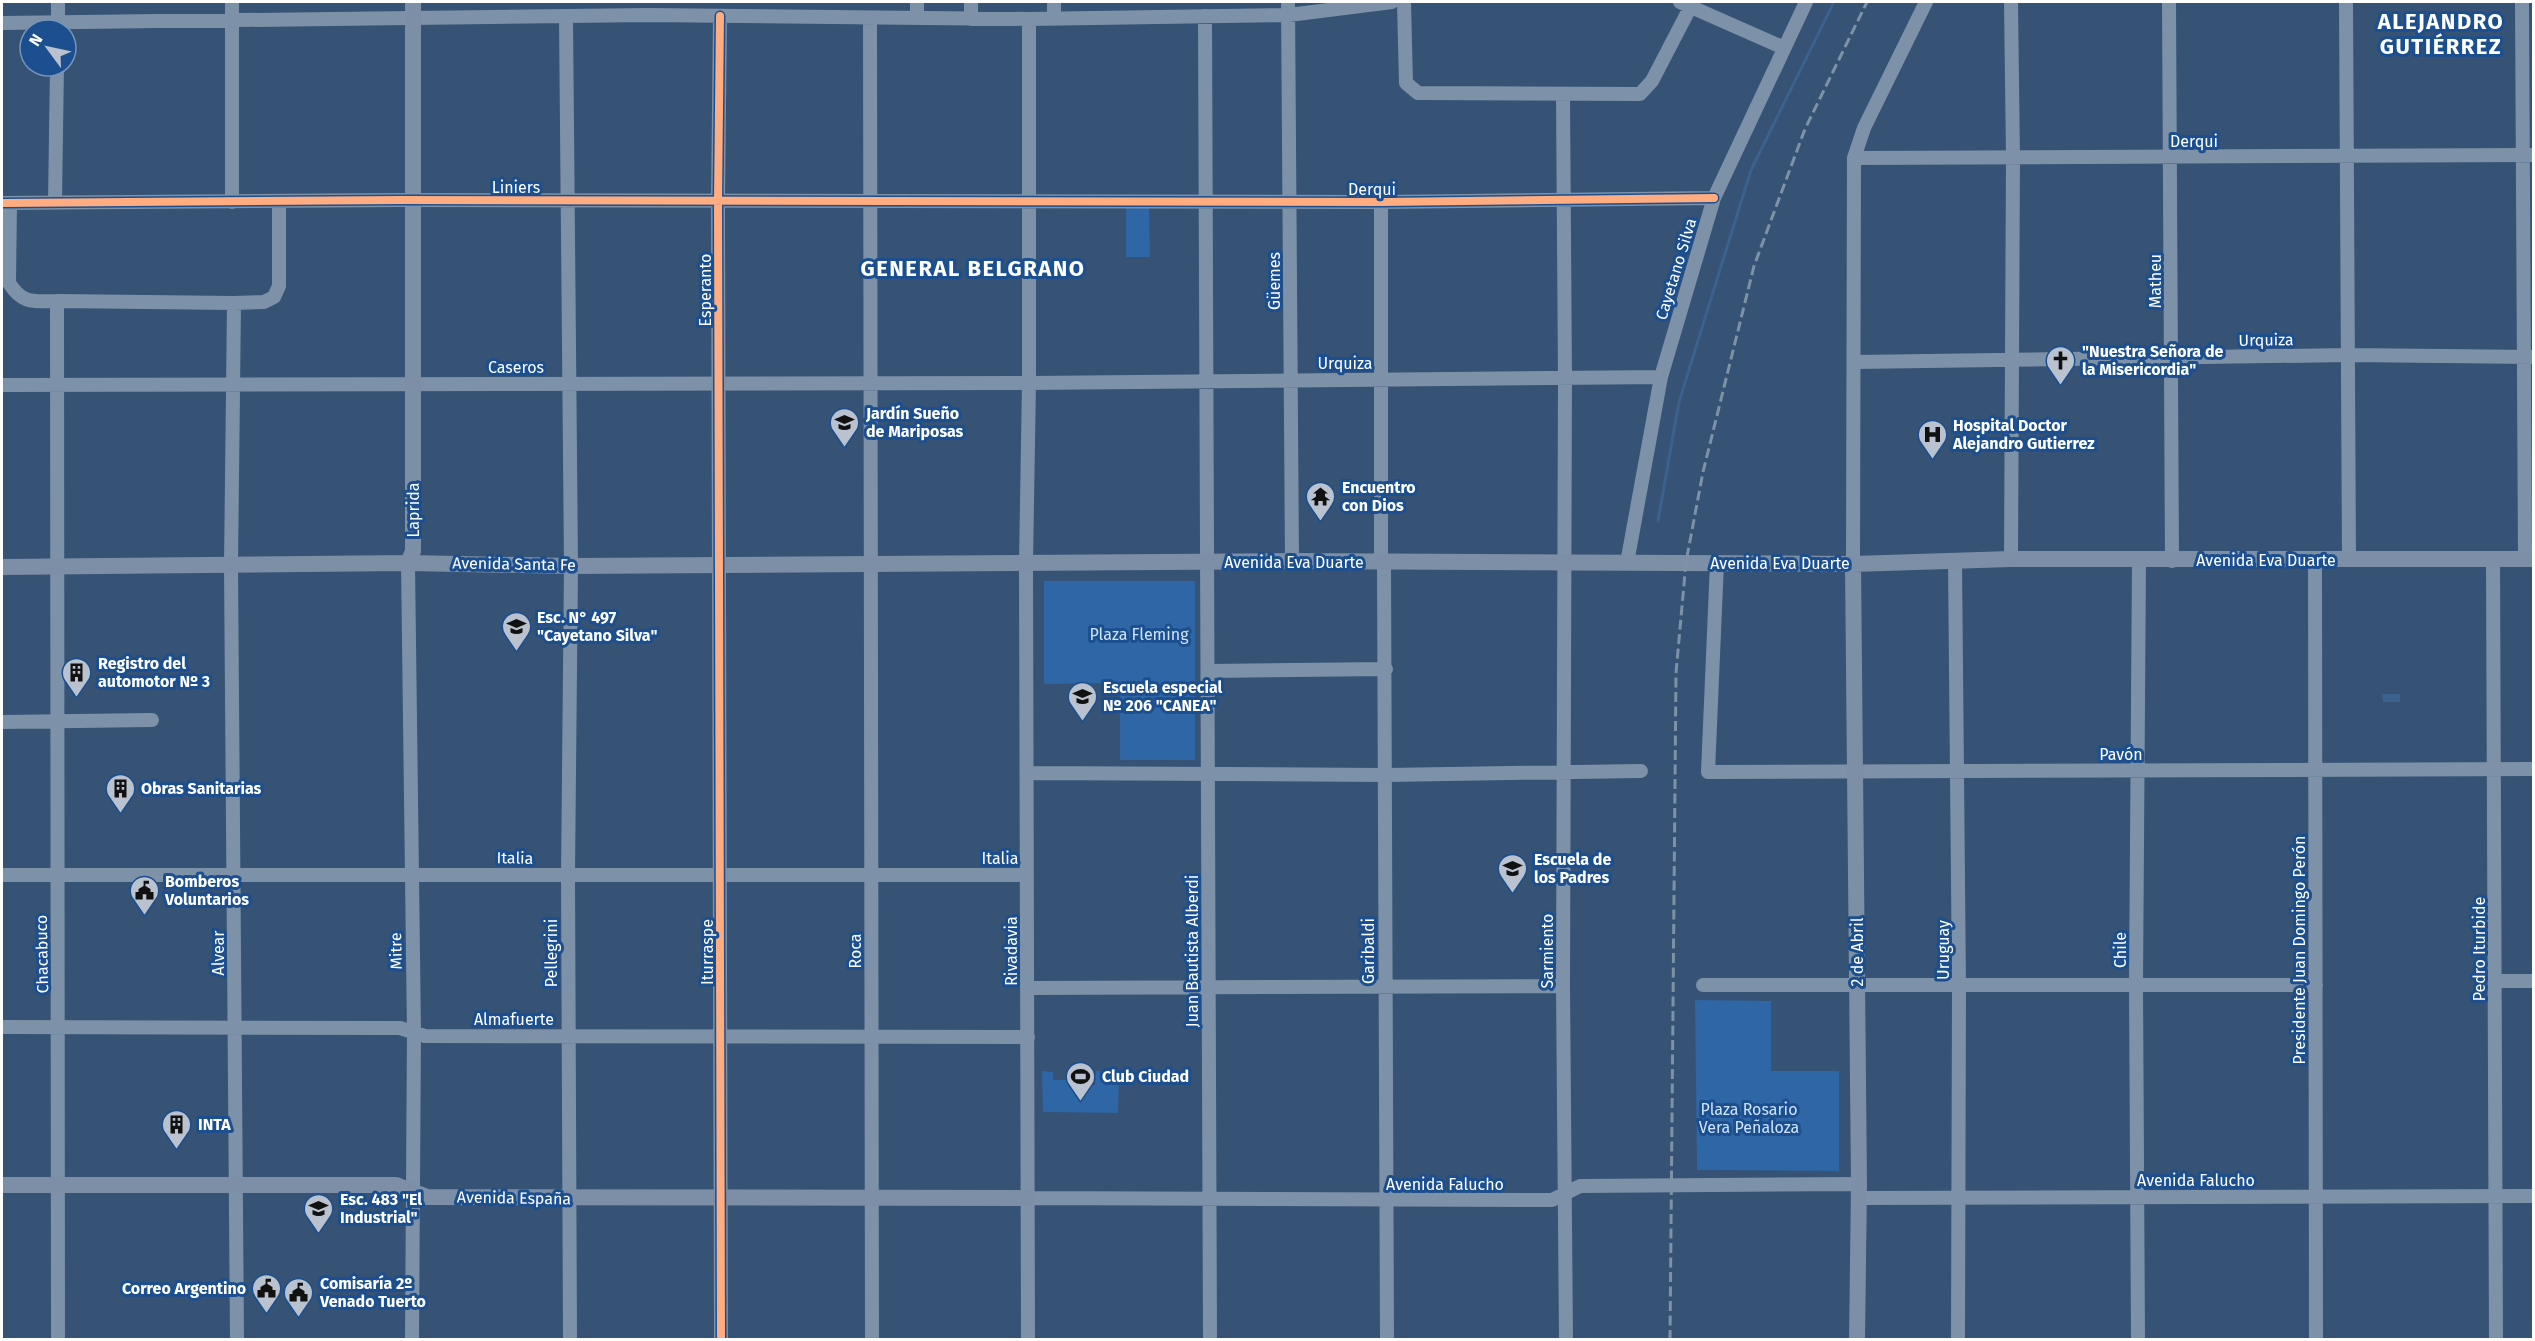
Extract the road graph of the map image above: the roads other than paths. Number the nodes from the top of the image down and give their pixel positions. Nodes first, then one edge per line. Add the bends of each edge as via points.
1 (58, 2) edge
2 (232, 2) edge
3 (404, 2) edge
4 (413, 2) edge
5 (782, 2) edge
6 (917, 2) edge
7 (970, 2) edge
8 (1054, 2) edge
9 (1392, 2) edge
10 (1404, 2) edge
11 (1806, 2) edge
12 (1926, 2) edge
13 (2011, 2) edge
14 (2169, 2) edge
15 (2346, 2) edge
16 (2522, 2) edge
17 (1688, 3) edge
18 (648, 8) edge
19 (700, 8) edge
20 (1288, 8) edge
21 (720, 16) junction
22 (1205, 16) junction
23 (566, 17) junction
24 (782, 17) junction
25 (58, 18) edge
26 (870, 18) junction
27 (917, 18) junction
28 (1054, 18) junction
29 (970, 19) junction
30 (1029, 19) junction
31 (408, 20) junction
32 (232, 21) junction
33 (2, 22) edge
34 (18, 23) edge
35 (78, 25) edge
36 (1782, 47) junction
37 (57, 78) edge
38 (1563, 95) junction
39 (2528, 155) edge
40 (2346, 157) junction
41 (1854, 158) junction
42 (2013, 158) junction
43 (2171, 158) junction
44 (1714, 198) junction
45 (408, 200) junction
46 (567, 200) junction
47 (718, 200) junction
48 (871, 201) junction
49 (1563, 201) junction
50 (55, 202) junction
51 (232, 202) junction
52 (279, 202) junction
53 (1030, 202) junction
54 (1208, 202) junction
55 (1290, 202) junction
56 (1381, 202) junction
57 (6, 203) edge
58 (57, 301) junction
59 (234, 303) junction
60 (2348, 356) junction
61 (2528, 357) edge
62 (2172, 358) junction
63 (2011, 360) junction
64 (1855, 362) junction
65 (1661, 377) junction
66 (1381, 379) junction
67 (1565, 379) junction
68 (1291, 380) junction
69 (1208, 381) junction
70 (718, 382) junction
71 (232, 383) junction
72 (408, 383) junction
73 (872, 383) junction
74 (1029, 383) junction
75 (568, 384) junction
76 (57, 385) junction
77 (2, 386) edge
78 (2011, 559) junction
79 (2493, 559) junction
80 (2529, 559) edge
81 (2139, 560) junction
82 (2315, 560) junction
83 (2349, 560) junction
84 (1292, 561) junction
85 (1955, 561) junction
86 (2172, 561) junction
87 (1208, 562) junction
88 (408, 563) junction
89 (1026, 563) junction
90 (1382, 563) junction
91 (1627, 563) junction
92 (1717, 563) junction
93 (721, 564) junction
94 (873, 564) junction
95 (1564, 564) junction
96 (1853, 564) junction
97 (231, 566) junction
98 (571, 566) junction
99 (2, 567) edge
100 (58, 567) junction
101 (1386, 669) junction
102 (1208, 671) junction
103 (152, 720) dead end
104 (2, 722) edge
105 (58, 723) junction
106 (2495, 768) junction
107 (2534, 769) edge
108 (2315, 770) junction
109 (1641, 771) dead end
110 (1958, 771) junction
111 (2137, 771) junction
112 (1027, 773) junction
113 (1856, 773) junction
114 (1565, 774) junction
115 (1386, 775) junction
116 (1208, 776) junction
117 (411, 873) junction
118 (58, 874) junction
119 (872, 874) junction
120 (1027, 874) junction
121 (2, 875) edge
122 (234, 875) junction
123 (568, 875) junction
124 (721, 875) junction
125 (2496, 981) junction
126 (2534, 981) edge
127 (2136, 985) junction
128 (2316, 985) junction
129 (1563, 986) junction
130 (1703, 986) dead end
131 (1857, 986) junction
132 (1384, 987) junction
133 (1959, 987) junction
134 (1028, 988) junction
135 (1208, 989) junction
136 (2, 1027) edge
137 (59, 1027) junction
138 (234, 1027) junction
139 (414, 1032) junction
140 (568, 1036) junction
141 (871, 1037) junction
142 (1028, 1037) junction
143 (721, 1039) junction
144 (235, 1184) junction
145 (2, 1185) edge
146 (59, 1185) junction
147 (412, 1191) junction
148 (1859, 1191) junction
149 (1566, 1193) junction
150 (2138, 1196) junction
151 (2534, 1196) edge
152 (2316, 1197) junction
153 (2494, 1197) junction
154 (872, 1198) junction
155 (1028, 1198) junction
156 (1959, 1198) junction
157 (568, 1199) junction
158 (722, 1199) junction
159 (1210, 1200) junction
160 (1386, 1200) junction
161 (58, 1340) edge
162 (237, 1340) edge
163 (412, 1340) edge
164 (570, 1340) edge
165 (721, 1340) edge
166 (872, 1340) edge
167 (1028, 1340) edge
168 (1210, 1340) edge
169 (1387, 1340) edge
170 (1566, 1340) edge
171 (1857, 1340) edge
172 (1958, 1340) edge
173 (2138, 1340) edge
174 (2316, 1340) edge
175 (2496, 1340) edge

1 - 25 street
2 - 32 street
3 - 31 main road, Laprida
4 - 31 main road, Laprida
5 - 24 street
6 - 27 street
7 - 29 street
8 - 28 street
9 - 20 street
10 - 38 street via 1406,83 1418,93
11 - 36 street, Cayetano Silva
12 - 41 street via 1864,128
13 - 42 street
14 - 43 street, Matheu
15 - 40 street
16 - 39 street
17 - 36 street
17 - 38 street via 1652,81 1640,94
18 - 19 street
18 - 23 street
19 - 21 street
20 - 22 street
20 - 55 street, Güemes
21 - 24 street
21 - 47 street, Esperanto
22 - 28 street
22 - 54 street, Juan Bautista Alberdi
23 - 31 street
23 - 46 street, Pellegrini
24 - 26 street
26 - 27 street
26 - 48 street, Roca
27 - 29 street
28 - 30 street
29 - 30 street
30 - 53 street, Rivadavia
31 - 32 street
31 - 45 main road, Laprida
32 - 35 street
32 - 51 street
33 - 34 street
36 - 44 street, Cayetano Silva
37 - 50 street
38 - 49 street, Sarmiento
39 - 40 street, Derqui
39 - 61 street
40 - 43 street, Derqui
40 - 60 street
41 - 42 street, Derqui
41 - 64 street
42 - 43 street, Derqui
42 - 63 street
43 - 62 street, Matheu
44 - 49 street, Derqui
44 - 65 street, Cayetano Silva
45 - 46 street, Liniers
45 - 52 street, Liniers
45 - 72 main road, Laprida
46 - 47 street, Liniers
46 - 75 street, Pellegrini
47 - 48 street, Liniers
47 - 70 street, Esperanto
48 - 53 street, Liniers
48 - 73 street, Roca
49 - 56 street, Derqui
49 - 67 street, Sarmiento
50 - 51 street, Liniers
50 - 57 street, Liniers
51 - 52 street, Liniers
52 - 59 street via 279,286 274,297 264,302
53 - 54 street, Derqui
53 - 74 street, Rivadavia
54 - 55 street, Derqui
54 - 69 street, Juan Bautista Alberdi
55 - 56 street, Derqui
55 - 68 street, Güemes
56 - 66 street, Garibaldi
57 - 58 street via 9,283 26,301
58 - 59 street
58 - 76 street, Chacabuco
59 - 71 street, Alvear
60 - 61 street, Urquiza
60 - 62 street, Urquiza
60 - 83 street
61 - 80 street
62 - 63 street, Urquiza
62 - 86 street, Matheu
63 - 64 street, Urquiza
63 - 78 street
64 - 96 street
65 - 67 street, Urquiza
65 - 91 street, Cayetano Silva
66 - 67 street, Urquiza
66 - 68 street, Urquiza
66 - 90 street, Garibaldi
67 - 95 street, Sarmiento
68 - 69 street, Urquiza
68 - 84 street, Güemes
69 - 74 street, Urquiza
69 - 87 street, Juan Bautista Alberdi
70 - 73 street, Caseros
70 - 75 street, Caseros
70 - 93 street, Esperanto
71 - 72 street, Caseros
71 - 76 street, Caseros
71 - 97 street, Alvear
72 - 75 street, Caseros
72 - 88 main road, Laprida via 402,548
73 - 74 street, Caseros
73 - 94 street, Roca
74 - 89 street, Rivadavia
75 - 98 street, Pellegrini
76 - 77 street, Caseros
76 - 100 street, Chacabuco
78 - 81 main road, Avenida Eva Duarte
78 - 85 main road, Avenida Eva Duarte
79 - 80 main road, Avenida Eva Duarte
79 - 83 main road, Avenida Eva Duarte
79 - 106 street, Pedro Iturbide
81 - 86 main road, Avenida Eva Duarte
81 - 111 street, Chile
82 - 83 main road, Avenida Eva Duarte
82 - 86 main road, Avenida Eva Duarte
82 - 108 street, Presidente Juan Domingo Perón
84 - 87 main road, Avenida Eva Duarte
84 - 90 main road, Avenida Eva Duarte
85 - 96 main road, Avenida Eva Duarte
85 - 110 street, Uruguay
87 - 89 main road, Avenida Eva Duarte
87 - 102 street, Juan Bautista Alberdi
88 - 97 main road, Avenida Santa Fe
88 - 98 main road, Avenida Santa Fe
88 - 117 street, Mitre
89 - 94 main road, Avenida Santa Fe
89 - 112 street, Rivadavia
90 - 95 main road, Avenida Eva Duarte
90 - 101 street, Garibaldi
91 - 92 main road, Avenida Eva Duarte
91 - 95 main road, Avenida Eva Duarte
92 - 96 main road, Avenida Eva Duarte
92 - 113 street, Pavón via 1708,772
93 - 94 main road, Avenida Santa Fe
93 - 98 main road, Avenida Santa Fe
93 - 124 street, Iturraspe
94 - 119 street, Roca
95 - 114 street, Sarmiento
96 - 113 main road, 2 de Abril
97 - 100 main road, Avenida Santa Fe
97 - 122 street, Alvear
98 - 123 street, Pellegrini
99 - 100 main road, Avenida Santa Fe
100 - 105 street, Chacabuco
101 - 102 street
101 - 115 street, Garibaldi
102 - 116 street, Juan Bautista Alberdi
103 - 105 street
104 - 105 street
105 - 118 street, Chacabuco
106 - 107 street, Pavón
106 - 108 street, Pavón
106 - 125 street, Pedro Iturbide
108 - 111 street, Pavón
108 - 128 street, Presidente Juan Domingo Perón
109 - 114 street
110 - 111 street, Pavón
110 - 113 street, Pavón
110 - 133 street, Uruguay
111 - 127 street, Chile
112 - 116 street
112 - 120 street, Rivadavia
113 - 131 main road, 2 de Abril
114 - 115 street
114 - 129 street, Sarmiento
115 - 116 street
115 - 132 street, Garibaldi
116 - 135 street, Juan Bautista Alberdi
117 - 122 street, Italia
117 - 123 street, Italia
117 - 139 street, Mitre
118 - 121 street, Italia
118 - 122 street, Italia
118 - 137 street, Chacabuco
119 - 120 street, Italia
119 - 124 street, Italia
119 - 141 street, Roca
120 - 134 street, Rivadavia
122 - 138 street, Alvear
123 - 124 street, Italia
123 - 140 street, Pellegrini
124 - 143 street, Iturraspe
125 - 126 street
125 - 153 street, Pedro Iturbide
127 - 128 street
127 - 133 street
127 - 150 street, Chile
128 - 152 street, Presidente Juan Domingo Perón
129 - 132 street
129 - 149 street, Sarmiento
130 - 131 street
131 - 133 street
131 - 148 main road, 2 de Abril
132 - 135 street
132 - 160 street, Garibaldi
133 - 156 street, Uruguay
134 - 135 street
134 - 142 street, Rivadavia
135 - 159 street, Juan Bautista Alberdi
136 - 137 street, Almafuerte
137 - 138 street, Almafuerte
137 - 146 street, Chacabuco
138 - 139 street, Almafuerte via 400,1028
138 - 144 street, Alvear
139 - 140 street, Almafuerte via 425,1036
139 - 147 street, Mitre
140 - 143 street, Almafuerte
140 - 157 street, Pellegrini
141 - 142 street, Almafuerte
141 - 143 street, Almafuerte
141 - 154 street, Roca
142 - 155 street, Rivadavia
143 - 158 street, Iturraspe
144 - 146 main road, Avenida España
144 - 147 main road, Avenida España via 396,1185
144 - 162 street, Alvear
145 - 146 main road, Avenida España
146 - 161 street, Chacabuco
147 - 157 main road, Avenida España via 427,1197
147 - 163 street, Mitre
148 - 149 street, Avenida Falucho via 1580,1186
148 - 156 street, Avenida Falucho
148 - 171 main road, 2 de Abril
149 - 160 street, Avenida Falucho via 1552,1200
149 - 170 street, Sarmiento
150 - 152 street, Avenida Falucho
150 - 156 street, Avenida Falucho
150 - 173 street, Chile
151 - 153 street, Avenida Falucho
152 - 153 street, Avenida Falucho
152 - 174 street, Presidente Juan Domingo Perón
153 - 175 street, Pedro Iturbide
154 - 155 main road, Avenida España
154 - 158 main road, Avenida España
154 - 166 street, Roca
155 - 159 street, Avenida Falucho
155 - 167 street, Rivadavia
156 - 172 street, Uruguay
157 - 158 main road, Avenida España
157 - 164 street, Pellegrini
158 - 165 street, Iturraspe
159 - 160 street, Avenida Falucho
159 - 168 street, Juan Bautista Alberdi
160 - 169 street, Garibaldi

